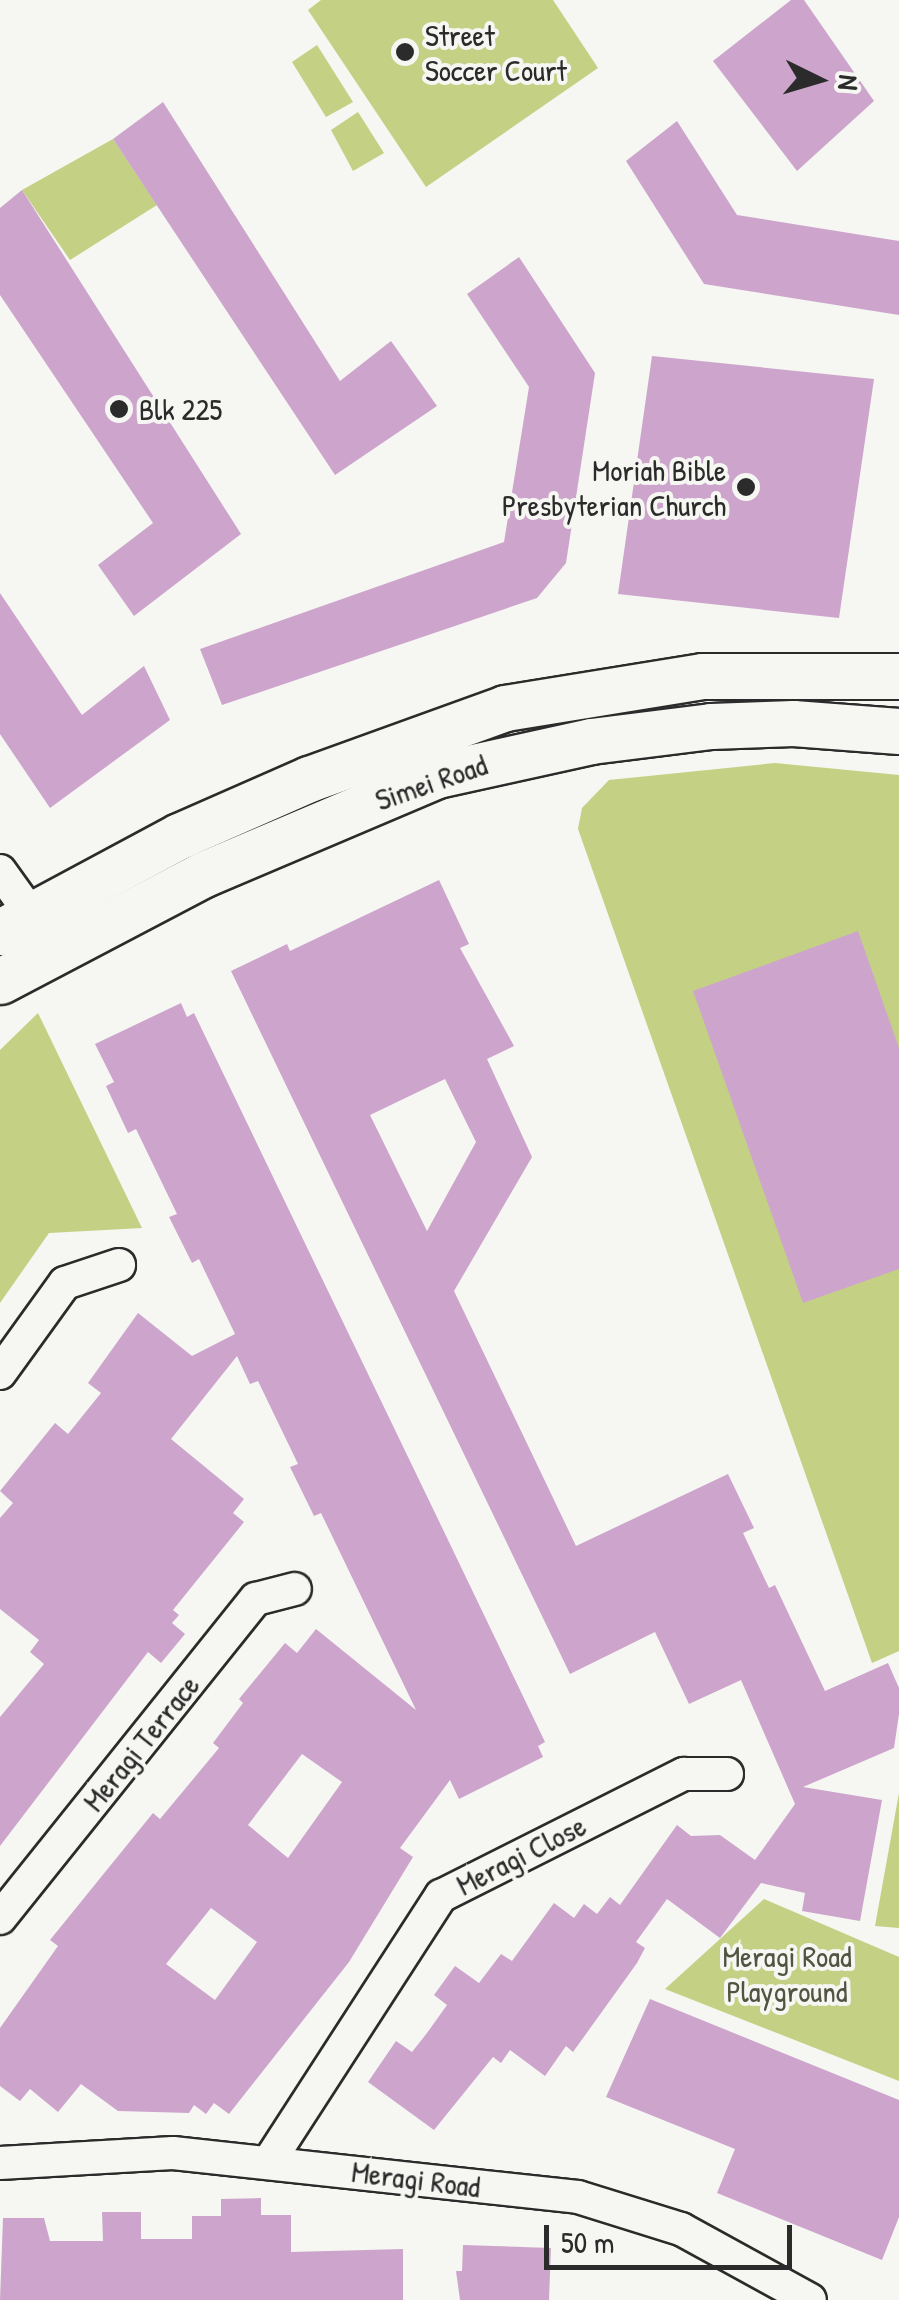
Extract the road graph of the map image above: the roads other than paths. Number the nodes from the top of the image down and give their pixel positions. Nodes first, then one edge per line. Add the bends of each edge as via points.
1 (897, 678) edge
2 (897, 729) edge
3 (0, 871) edge
4 (29, 933) edge
5 (0, 981) edge
6 (118, 1265) dead end
7 (0, 1373) edge
8 (295, 1589) dead end
9 (727, 1774) dead end
10 (0, 1918) edge
11 (270, 2160) junction
12 (0, 2163) edge
13 (810, 2300) edge

1 - 4 main road, Simei Road via 702,676 505,708 309,779 178,836
2 - 4 main road, Simei Road via 711,726 591,741 437,774 204,874
3 - 4 street
4 - 5 main road, Simei Road
6 - 7 street via 65,1282
8 - 10 street, Meragi Terrace via 256,1599
9 - 11 street, Meragi Close via 684,1774 441,1896
11 - 12 street, Meragi Road via 137,2151
11 - 13 street, Meragi Road via 578,2197 627,2209 681,2230

